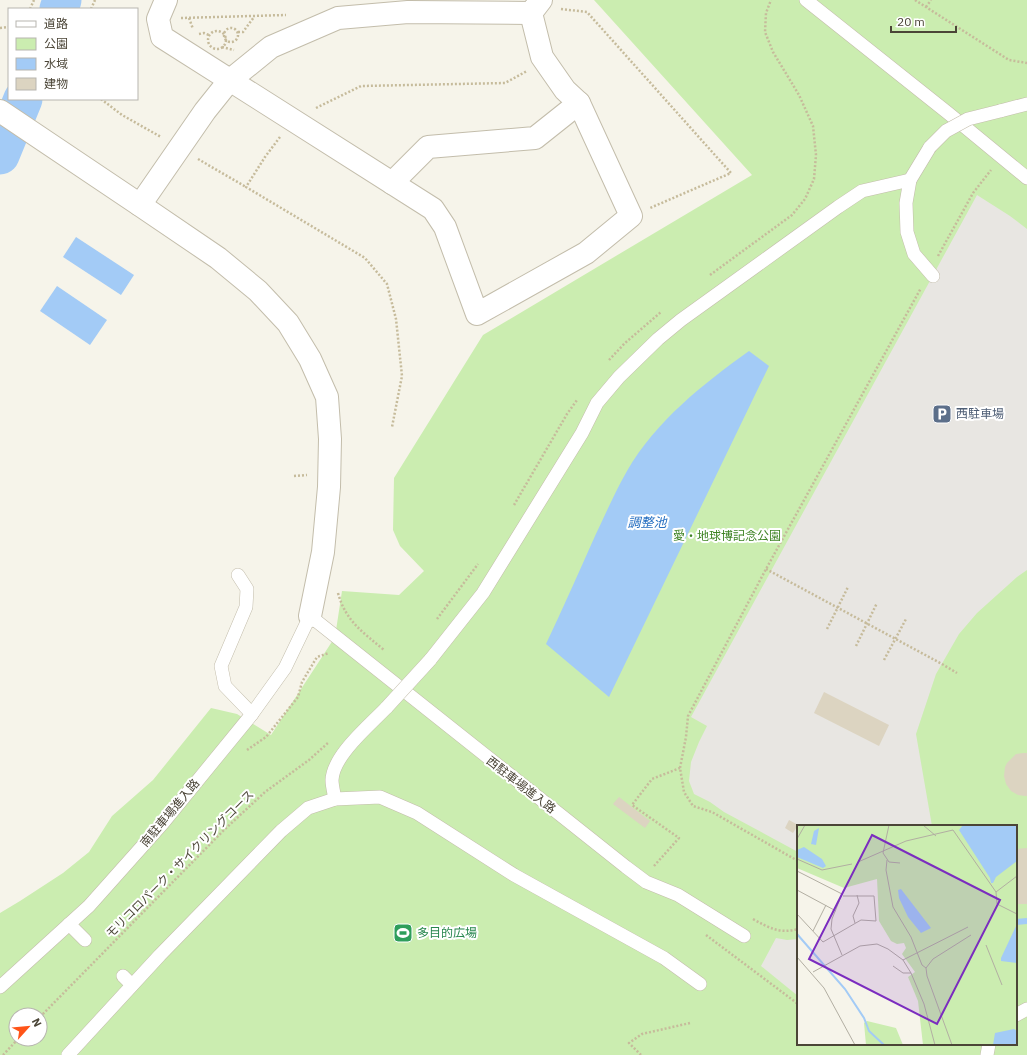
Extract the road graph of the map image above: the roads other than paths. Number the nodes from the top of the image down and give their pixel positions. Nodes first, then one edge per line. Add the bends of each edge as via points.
1 (806, 0) edge
2 (408, 6) edge
3 (536, 6) edge
4 (162, 9) edge
5 (229, 81) junction
6 (580, 103) junction
7 (1027, 104) edge
8 (0, 111) edge
9 (1027, 178) edge
10 (910, 180) junction
11 (392, 183) junction
12 (140, 205) junction
13 (931, 274) road end
14 (238, 576) dead end
15 (310, 616) junction
16 (252, 714) junction
17 (335, 799) junction
18 (69, 924) junction
19 (744, 936) dead end
20 (85, 940) dead end
21 (700, 984) dead end
22 (0, 987) edge
23 (1027, 1009) edge
24 (1017, 1014) edge
25 (989, 1045) edge
26 (68, 1055) edge
27 (987, 1055) edge

1 - 9 lane
2 - 3 street
2 - 5 street via 338,18 271,47
3 - 6 street via 542,57 565,90
4 - 5 street via 162,37
5 - 11 street
5 - 12 street via 205,111
6 - 11 street via 535,138 428,147
6 - 11 street via 631,216 586,253 476,314 445,227 433,210
7 - 10 lane, bridge via 968,119 946,131 930,147
8 - 12 street
10 - 13 lane via 906,203 907,232 914,254
10 - 17 lane, bridge via 862,191 838,207 681,320 619,377 598,403 483,593 430,660 338,760 332,780
12 - 15 street via 218,258 258,292 288,323 310,359 327,397 330,439 329,487 323,552
14 - 16 lane via 247,589 246,607 221,666 225,686
15 - 16 lane, 南駐車場進入路 via 285,668
15 - 19 lane, 西駐車場進入路 via 646,882 678,895
16 - 18 lane, 南駐車場進入路 via 163,823 89,906
17 - 21 lane via 380,797 417,813 514,874 664,958
17 - 26 lane via 308,808 281,831 128,980
18 - 20 lane
18 - 22 lane, 南駐車場進入路
23 - 24 lane
25 - 27 lane

